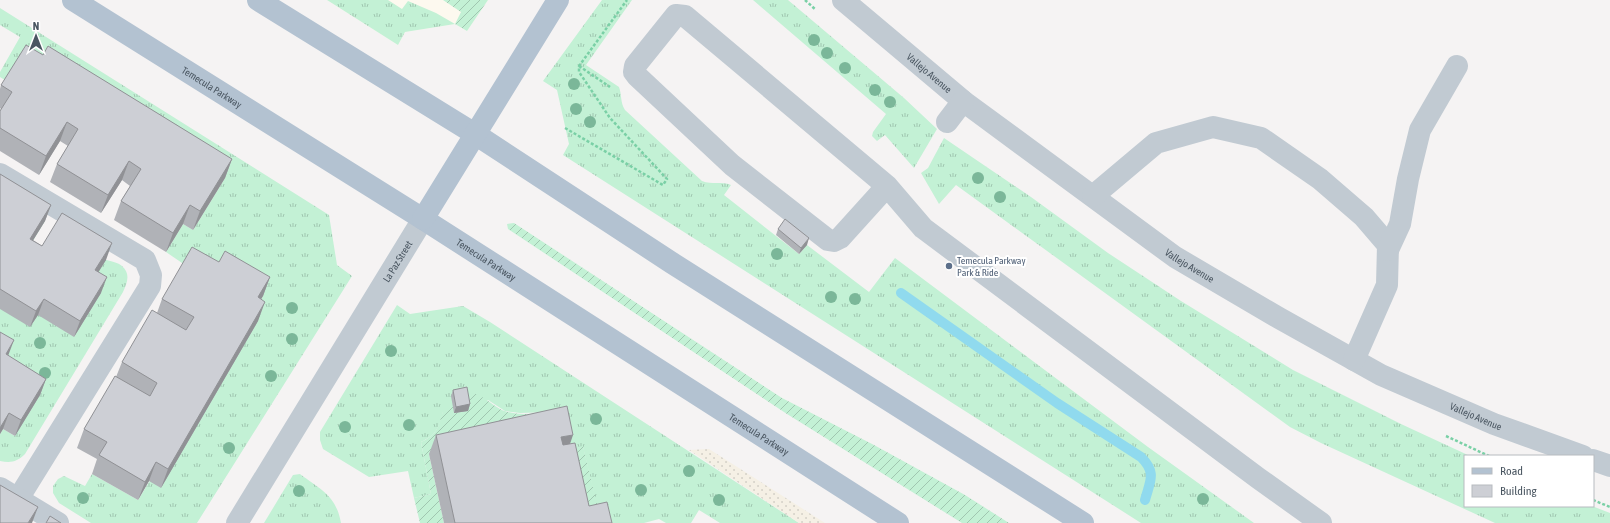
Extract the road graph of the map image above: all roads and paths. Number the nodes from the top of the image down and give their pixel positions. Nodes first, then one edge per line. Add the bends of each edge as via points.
1 (73, 0) edge
2 (258, 0) edge
3 (558, 0) edge
4 (627, 0) edge
5 (843, 0) edge
6 (1457, 66) dead end
7 (963, 100) junction
8 (947, 122) dead end
9 (565, 128) dead end
10 (475, 134) junction
11 (0, 174) edge
12 (887, 186) junction
13 (1093, 196) junction
14 (423, 219) junction
15 (1388, 250) junction
16 (1354, 360) junction
17 (1580, 455) edge
18 (1594, 460) edge
19 (1610, 466) edge
20 (9, 493) edge
21 (1594, 500) edge
22 (1610, 506) edge
23 (58, 523) edge
24 (237, 523) edge
25 (898, 523) edge
26 (1083, 523) edge
27 (1321, 523) edge

1 - 14 main road, Temecula Parkway
2 - 10 main road
3 - 10 main road, La Paz Street
4 - 9 path via 579,66 579,72 610,118 667,179 663,185
5 - 7 street, Vallejo Avenue
6 - 15 street via 1420,130 1400,224
7 - 8 street
7 - 13 street, Vallejo Avenue
10 - 14 main road, La Paz Street
10 - 26 main road via 678,267
11 - 20 street via 145,260 151,275 150,286
12 - 12 street via 685,16 676,15 635,66 634,72 637,76 732,165 828,240 840,238
12 - 27 street via 923,228
13 - 15 street via 1156,143 1213,127 1261,138 1320,179 1364,217 1388,245
13 - 16 street, Vallejo Avenue via 1175,257
14 - 24 street, La Paz Street
14 - 25 main road, Temecula Parkway
15 - 16 street via 1387,285
16 - 17 street, Vallejo Avenue via 1381,375 1494,424
18 - 19 street
20 - 23 street
21 - 22 path

